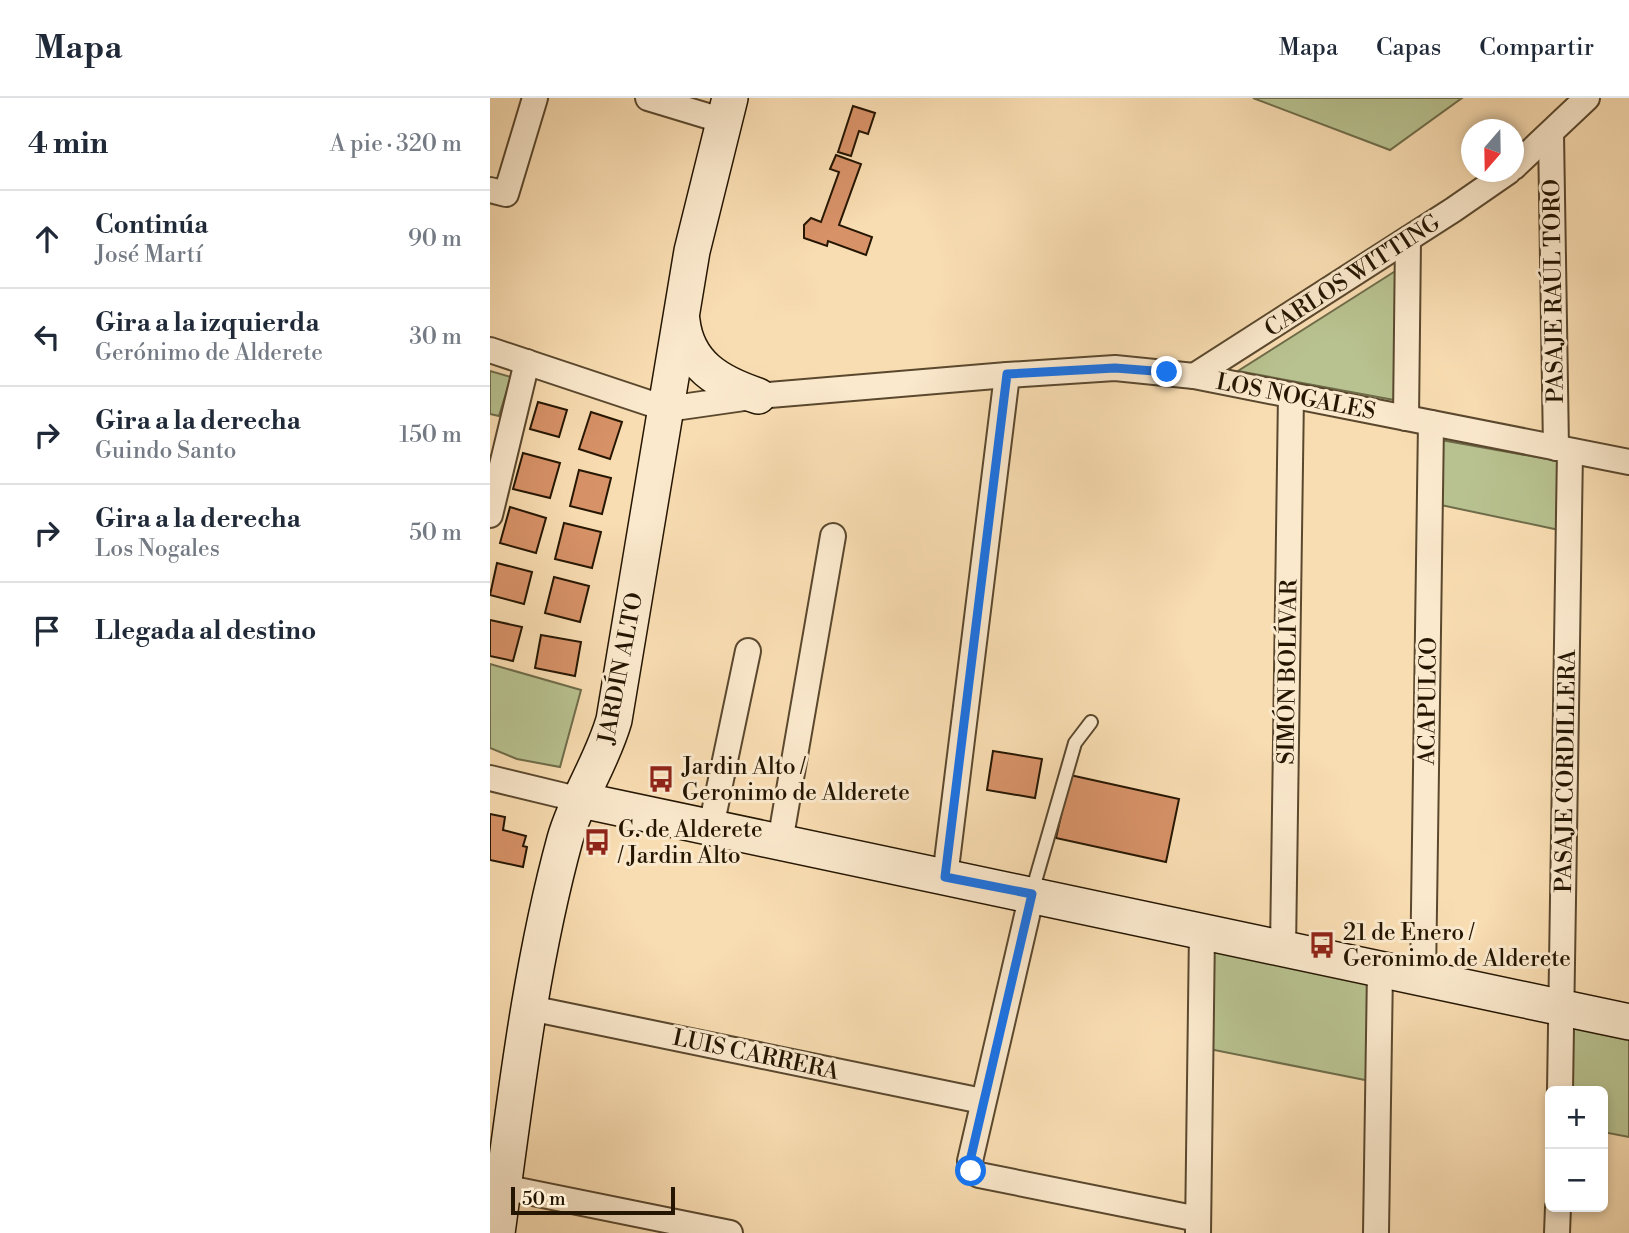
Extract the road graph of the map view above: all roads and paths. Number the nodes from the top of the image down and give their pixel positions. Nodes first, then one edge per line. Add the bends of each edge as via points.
1 (535, 98) edge
2 (648, 98) edge
3 (1587, 98) edge
4 (727, 109) edge
5 (1551, 134) junction
6 (1524, 158) edge
7 (1492, 182) edge
8 (498, 192) edge
9 (1408, 239) junction
10 (681, 317) junction
11 (490, 350) edge
12 (527, 362) junction
13 (1007, 374) junction
14 (1194, 376) junction
15 (1291, 395) junction
16 (758, 396) junction
17 (667, 409) junction
18 (1406, 418) junction
19 (1431, 423) junction
20 (1563, 449) junction
21 (1629, 462) edge
22 (490, 515) edge
23 (833, 536) dead end
24 (748, 651) dead end
25 (1091, 722) dead end
26 (490, 778) edge
27 (581, 800) junction
28 (711, 828) junction
29 (780, 842) junction
30 (945, 877) junction
31 (1032, 894) junction
32 (1202, 932) junction
33 (1283, 949) junction
34 (1380, 970) junction
35 (1423, 978) junction
36 (1561, 1008) junction
37 (530, 1009) junction
38 (1629, 1022) edge
39 (1560, 1086) edge
40 (982, 1101) junction
41 (503, 1187) junction
42 (1558, 1212) edge
43 (1198, 1226) edge
44 (497, 1233) edge
45 (730, 1233) edge
46 (1376, 1233) edge
47 (1557, 1233) edge

1 - 8 street
2 - 4 street
3 - 5 street
4 - 10 street, JARDÍN ALTO via 701,206
5 - 6 street
5 - 20 street, PASAJE RAÚL TORO
7 - 9 street, CARLOS WITTING
9 - 14 street, CARLOS WITTING
9 - 18 street
10 - 16 street via 684,341 697,363 725,385
10 - 17 street, JARDÍN ALTO
11 - 12 street
12 - 17 street
12 - 22 street
13 - 14 street, LOS NOGALES via 1115,368
13 - 16 street, LOS NOGALES
13 - 30 street
14 - 15 street, LOS NOGALES
15 - 18 street, LOS NOGALES
15 - 33 street, SIMÓN BOLÍVAR
16 - 17 street, LOS NOGALES
17 - 27 street, JARDÍN ALTO via 614,720
18 - 19 street, LOS NOGALES
19 - 20 street, LOS NOGALES
19 - 35 street, ACAPULCO
20 - 21 street, LOS NOGALES
20 - 36 street, PASAJE CORDILLERA
23 - 29 street
24 - 28 street
25 - 31 lane via 1075,744
26 - 27 street
27 - 28 street
27 - 37 street, JARDÍN ALTO via 562,852
28 - 29 street
29 - 30 street
30 - 31 street
31 - 32 street
31 - 40 street
32 - 33 street
32 - 43 street
33 - 34 street
34 - 35 street
34 - 46 street
35 - 36 street
36 - 38 street
36 - 39 street, PASAJE CORDILLERA
37 - 40 street, LUIS CARRERA
37 - 41 street, JARDÍN ALTO
40 - 43 street via 971,1171
41 - 44 street, JARDÍN ALTO
41 - 45 street
42 - 47 street

